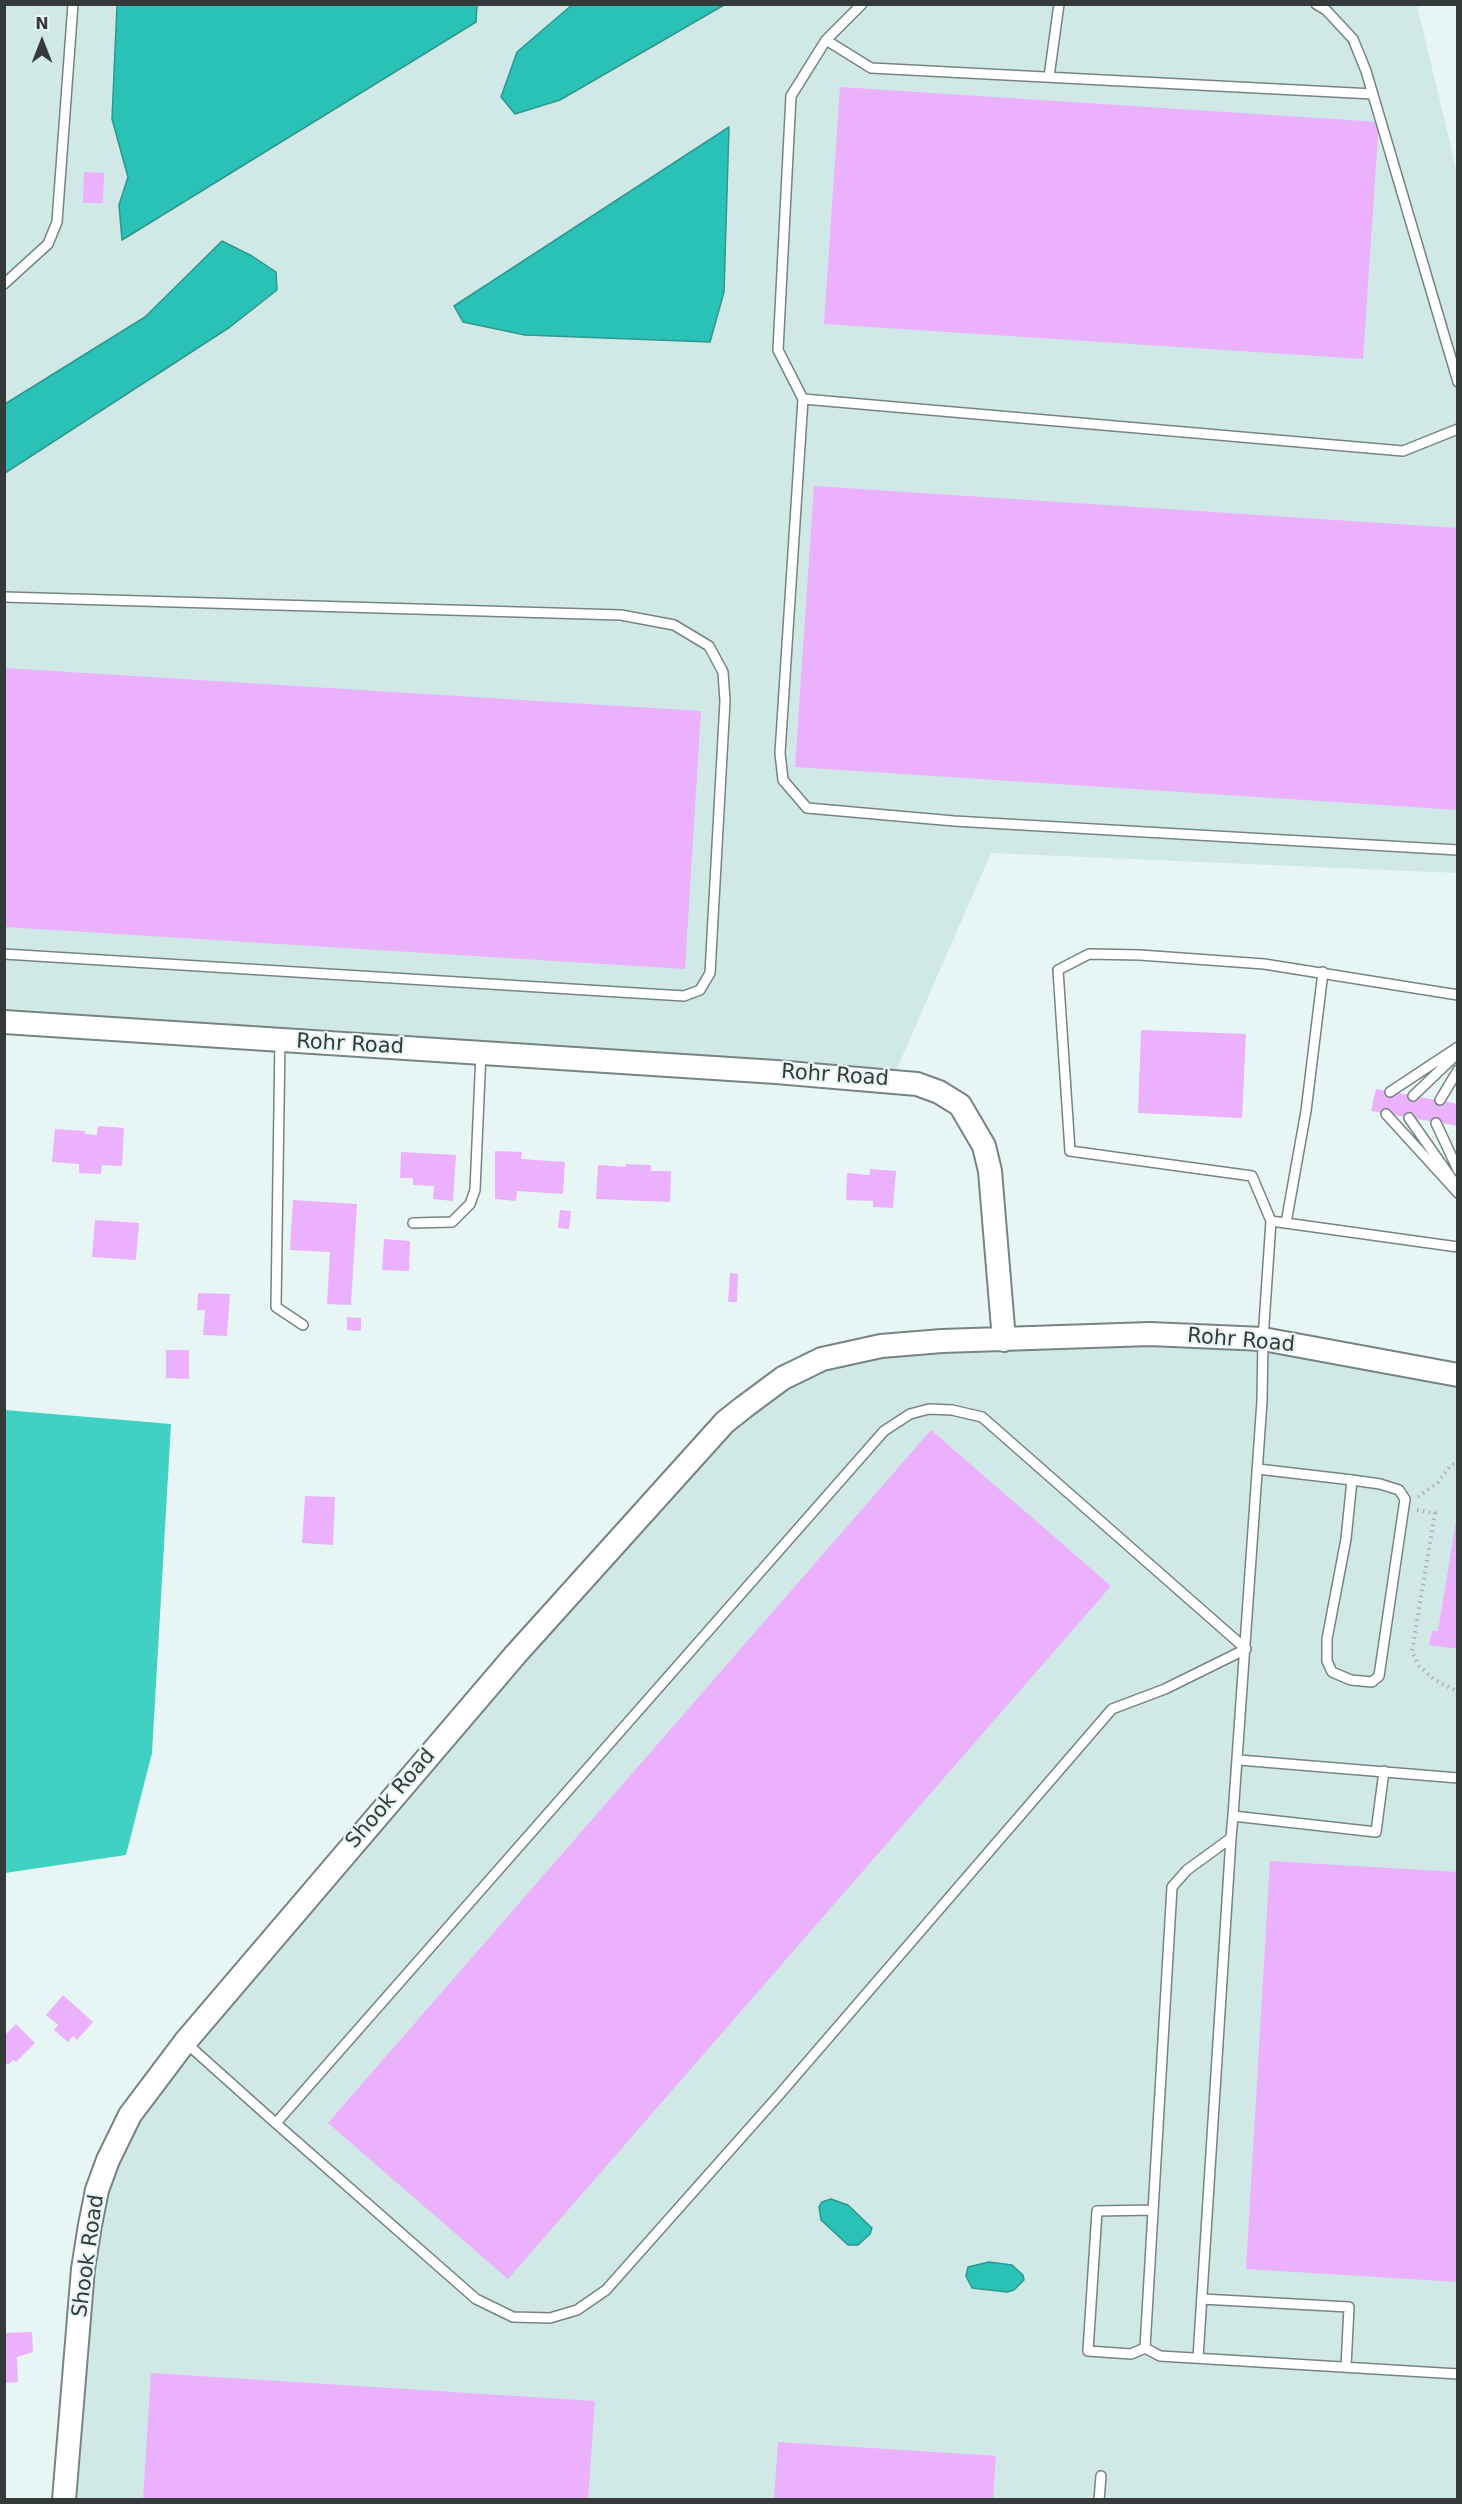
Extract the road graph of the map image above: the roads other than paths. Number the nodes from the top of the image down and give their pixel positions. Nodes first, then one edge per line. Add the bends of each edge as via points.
1 (73, 4) edge
2 (862, 4) edge
3 (1059, 4) edge
4 (1316, 4) edge
5 (826, 40) junction
6 (1049, 77) junction
7 (1373, 94) junction
8 (4, 284) edge
9 (1458, 382) edge
10 (803, 399) junction
11 (1458, 429) edge
12 (4, 597) edge
13 (1458, 850) edge
14 (4, 954) edge
15 (1323, 972) junction
16 (1458, 995) edge
17 (4, 1022) edge
18 (280, 1041) junction
19 (1458, 1047) edge
20 (481, 1052) junction
21 (1458, 1053) edge
22 (1458, 1070) edge
23 (1390, 1092) dead end
24 (1413, 1096) dead end
25 (1440, 1100) dead end
26 (1386, 1114) dead end
27 (1409, 1118) dead end
28 (1436, 1123) dead end
29 (1458, 1170) edge
30 (1458, 1186) edge
31 (1458, 1193) edge
32 (1271, 1221) junction
33 (413, 1223) dead end
34 (1286, 1223) junction
35 (1458, 1247) edge
36 (303, 1325) dead end
37 (1263, 1339) junction
38 (1004, 1340) junction
39 (1458, 1375) edge
40 (1258, 1469) junction
41 (1352, 1480) junction
42 (1246, 1649) junction
43 (1239, 1760) junction
44 (1384, 1771) junction
45 (1458, 1778) edge
46 (1233, 1816) junction
47 (1231, 1838) junction
48 (185, 2042) junction
49 (276, 2123) junction
50 (1152, 2210) junction
51 (1202, 2299) junction
52 (1145, 2348) junction
53 (1198, 2358) junction
54 (1346, 2367) junction
55 (1458, 2374) edge
56 (1101, 2476) dead end
57 (64, 2499) edge
58 (1099, 2499) edge

1 - 8 lane via 57,222 48,244
2 - 5 lane
3 - 6 lane
4 - 7 lane via 1353,39
5 - 6 lane via 871,68
5 - 10 lane via 791,96 778,350
6 - 7 lane
7 - 9 lane
10 - 11 lane via 1403,451
10 - 13 lane via 780,753 783,780 807,808 954,821
12 - 14 lane via 621,615 674,625 709,646 723,672 725,701 710,974 700,990 684,996
15 - 16 lane
15 - 32 lane via 1264,964 1100,954 1089,954 1058,970 1070,1151 1252,1176
15 - 34 lane via 1306,1112
17 - 18 street, Rohr Road
18 - 20 street, Rohr Road
18 - 36 lane via 276,1307
19 - 23 lane
20 - 33 lane via 475,1190 470,1204 452,1222
20 - 38 street, Rohr Road via 892,1080 939,1092 960,1105 984,1146 990,1171
21 - 24 lane
22 - 25 lane
26 - 31 lane
27 - 30 lane
28 - 29 lane
32 - 34 lane
32 - 37 lane
34 - 35 lane
37 - 38 street, Rohr Road via 1150,1334
37 - 39 street, Rohr Road
37 - 40 lane
38 - 48 street, Shook Road via 911,1342 822,1359 783,1378 725,1422 508,1663
40 - 41 lane
40 - 42 lane
41 - 41 lane via 1346,1539 1327,1639 1327,1661 1332,1672 1351,1680 1372,1682 1379,1676 1405,1499 1399,1490
42 - 43 lane
42 - 49 lane via 1165,1689 1112,1709 638,2254 606,2289 577,2310 550,2318 513,2317 476,2299
42 - 49 lane via 982,1417 929,1409 910,1414 885,1431
43 - 44 lane
43 - 46 lane
44 - 45 lane
44 - 46 lane via 1376,1832
46 - 47 lane
47 - 50 lane via 1187,1870 1172,1887
47 - 51 lane
48 - 49 lane
48 - 57 street, Shook Road via 130,2115 97,2190 83,2269
50 - 52 lane
50 - 52 lane via 1097,2211 1088,2351 1131,2354
51 - 53 lane
51 - 54 lane via 1349,2307
52 - 53 lane via 1160,2356
53 - 54 lane
54 - 55 lane
56 - 58 lane

